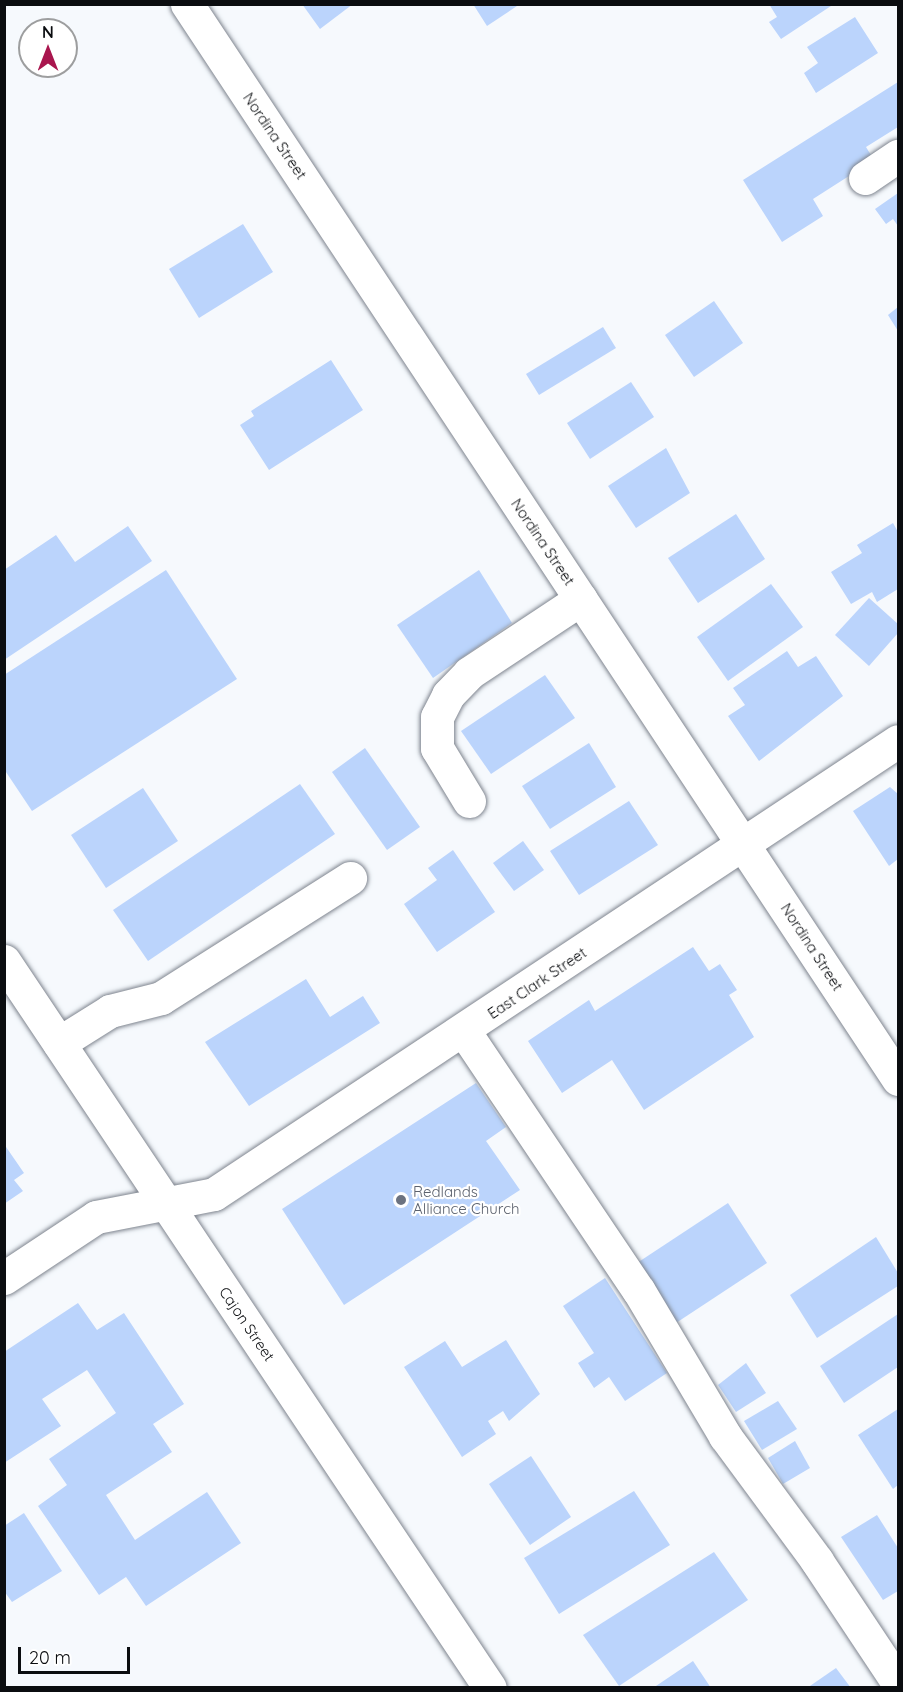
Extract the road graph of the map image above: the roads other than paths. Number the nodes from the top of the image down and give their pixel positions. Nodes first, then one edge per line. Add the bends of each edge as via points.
1 (188, 4) edge
2 (898, 156) edge
3 (865, 178) dead end
4 (581, 599) junction
5 (898, 741) edge
6 (469, 801) dead end
7 (744, 844) junction
8 (350, 878) dead end
9 (4, 961) edge
10 (464, 1031) junction
11 (59, 1043) junction
12 (898, 1079) edge
13 (165, 1203) junction
14 (4, 1278) edge
15 (898, 1683) edge
16 (490, 1688) edge

1 - 4 street, Nordina Street
2 - 3 street
4 - 6 street via 469,673 448,695 437,717 437,748
4 - 7 street, Nordina Street
5 - 7 street, East Clark Street
7 - 10 street, East Clark Street
7 - 12 street, Nordina Street
8 - 11 street via 161,998 110,1011
9 - 11 street, Cajon Street
10 - 13 street, East Clark Street via 214,1194
10 - 15 street via 639,1291 725,1436 817,1561
11 - 13 street, Cajon Street
13 - 14 street, East Clark Street via 96,1217
13 - 16 street, Cajon Street

